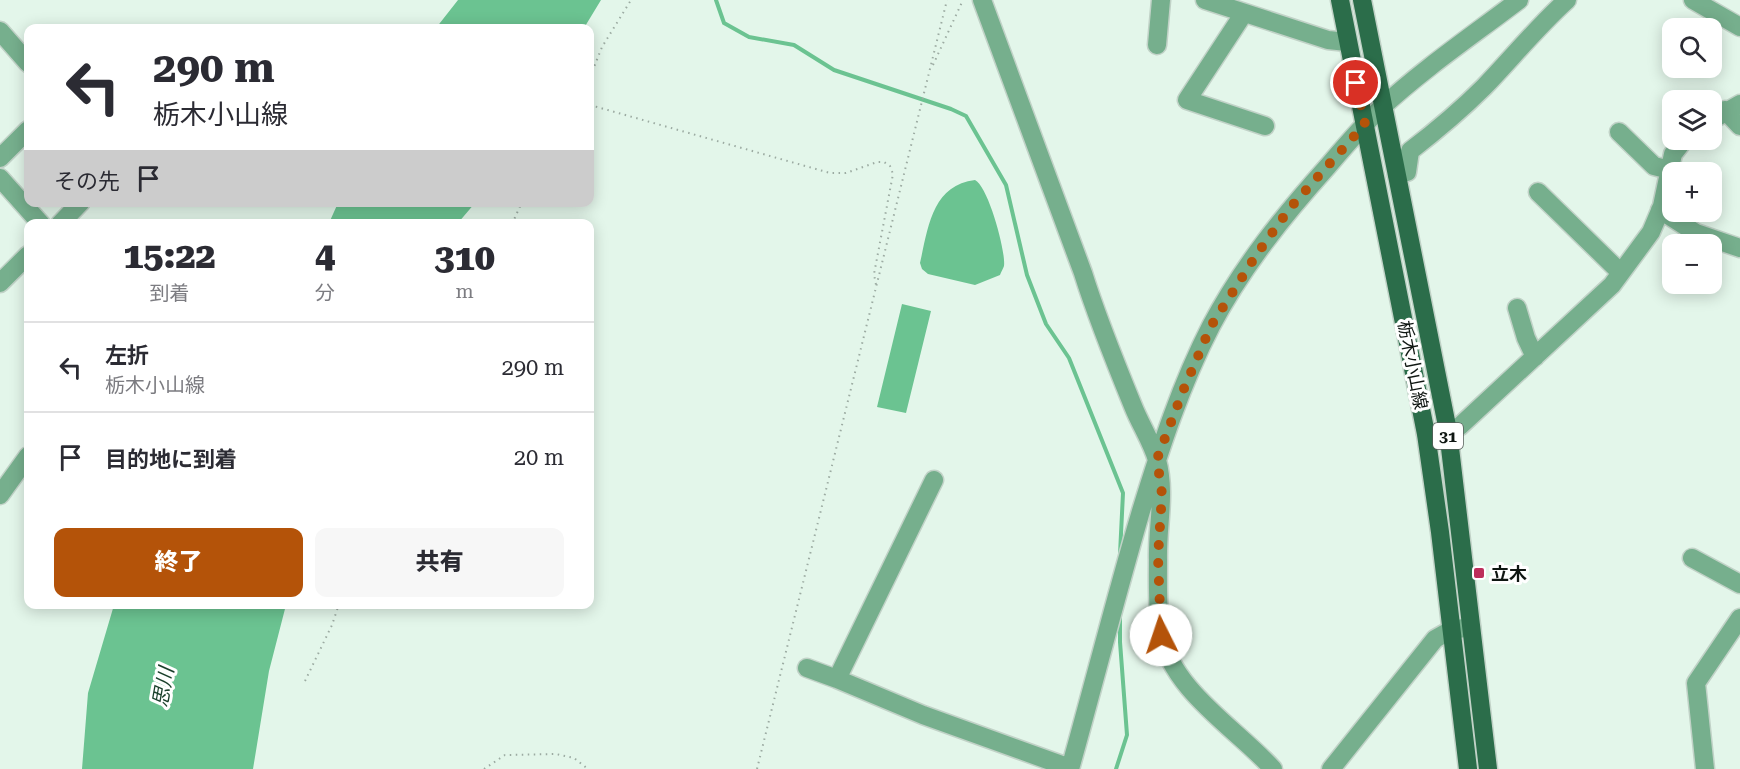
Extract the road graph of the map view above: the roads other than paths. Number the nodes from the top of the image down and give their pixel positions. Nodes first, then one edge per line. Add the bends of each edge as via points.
1 (982, 0) edge
2 (1161, 0) edge
3 (1205, 0) edge
4 (1340, 0) edge
5 (1362, 0) edge
6 (1519, 0) edge
7 (1567, 0) edge
8 (1694, 0) edge
9 (1244, 13) junction
10 (1740, 27) edge
11 (0, 31) edge
12 (1347, 42) junction
13 (1157, 45) dead end
14 (24, 58) edge
15 (1382, 107) junction
16 (1726, 111) edge
17 (1365, 124) junction
18 (1265, 126) dead end
19 (1740, 126) edge
20 (1619, 132) dead end
21 (24, 134) edge
22 (0, 158) edge
23 (1662, 168) edge
24 (1397, 175) junction
25 (0, 178) edge
26 (1538, 192) dead end
27 (1662, 202) edge
28 (24, 205) edge
29 (26, 207) edge
30 (76, 207) edge
31 (1660, 210) junction
32 (37, 219) edge
33 (65, 219) edge
34 (1740, 248) edge
35 (24, 259) edge
36 (1621, 273) junction
37 (0, 283) edge
38 (1517, 308) dead end
39 (1536, 357) junction
40 (1448, 430) junction
41 (1426, 434) junction
42 (1157, 459) junction
43 (24, 462) edge
44 (934, 480) dead end
45 (0, 495) edge
46 (1692, 558) dead end
47 (1740, 584) edge
48 (1740, 618) edge
49 (1471, 627) junction
50 (1451, 630) junction
51 (807, 668) dead end
52 (837, 679) junction
53 (1070, 769) edge
54 (1273, 769) edge
55 (1331, 769) edge
56 (1468, 769) edge
57 (1488, 769) edge
58 (1705, 769) edge

1 - 42 street via 1093,305
2 - 13 street
3 - 9 street
4 - 12 main road, 栃木小山線 / 31
5 - 15 main road, 栃木小山線 / 31
6 - 15 street
7 - 24 street via 1484,87 1410,151 1407,172
8 - 10 street
9 - 12 street via 1328,40
9 - 18 street via 1187,100
11 - 14 street
12 - 17 main road, 栃木小山線 / 31
15 - 17 street
15 - 24 main road, 栃木小山線 / 31
16 - 19 street
17 - 41 main road, 栃木小山線 / 31
17 - 42 street via 1290,208 1211,326
20 - 23 street via 1654,166
21 - 22 street
24 - 40 main road, 栃木小山線 / 31
25 - 28 street
26 - 36 street
27 - 31 street
29 - 32 street
30 - 33 street
31 - 34 street via 1696,233
31 - 36 street via 1651,232
35 - 37 street
36 - 39 street
38 - 39 street
39 - 40 street via 1461,426
40 - 41 street
40 - 49 main road, 栃木小山線 / 31
41 - 50 main road, 栃木小山線 / 31
42 - 53 street
42 - 54 street via 1162,494 1158,557 1161,635 1184,682
43 - 45 street
44 - 52 street
46 - 47 street
48 - 58 street via 1696,683
49 - 50 street
49 - 57 main road, 栃木小山線 / 31
50 - 55 street via 1435,639
50 - 56 main road, 栃木小山線 / 31
51 - 52 street
52 - 53 street

